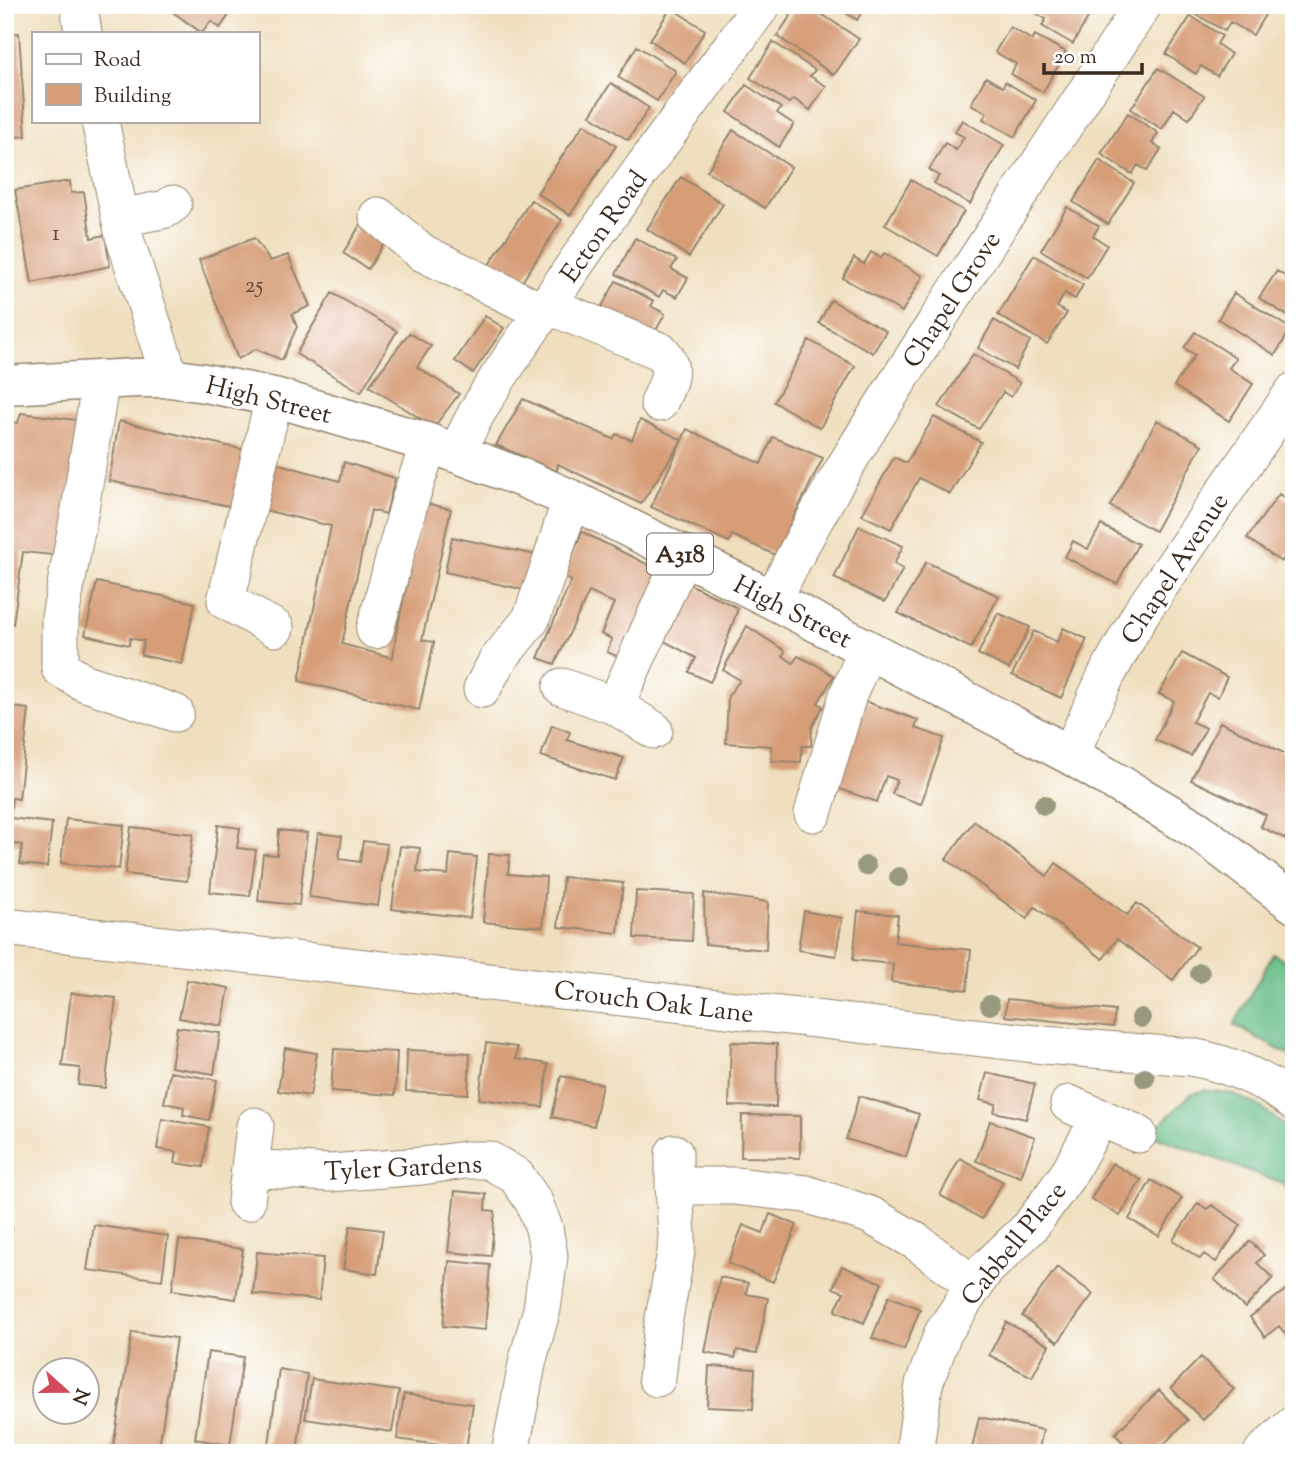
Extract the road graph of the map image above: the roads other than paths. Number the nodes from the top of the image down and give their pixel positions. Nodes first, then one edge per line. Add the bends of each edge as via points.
1 (79, 5) edge
2 (762, 5) edge
3 (1143, 5) edge
4 (83, 32) edge
5 (100, 122) edge
6 (173, 204) dead end
7 (378, 216) dead end
8 (120, 218) junction
9 (545, 309) junction
10 (170, 378) junction
11 (101, 379) junction
12 (5, 385) edge
13 (1294, 391) edge
14 (274, 397) junction
15 (659, 403) dead end
16 (443, 449) junction
17 (571, 499) junction
18 (683, 555) junction
19 (773, 600) junction
20 (275, 628) dead end
21 (375, 630) dead end
22 (867, 650) junction
23 (562, 687) dead end
24 (482, 690) dead end
25 (615, 706) junction
26 (175, 713) dead end
27 (654, 730) dead end
28 (1070, 755) junction
29 (813, 813) dead end
30 (1294, 904) edge
31 (5, 927) edge
32 (1294, 1102) edge
33 (255, 1126) dead end
34 (1138, 1134) dead end
35 (975, 1286) junction
36 (657, 1378) dead end
37 (1294, 1424) edge
38 (510, 1453) edge
39 (917, 1453) edge
40 (1262, 1453) edge

1 - 4 street
2 - 9 street, Ecton Road
3 - 19 street, Chapel Grove via 851,455
5 - 8 street
6 - 8 street
7 - 9 street via 423,253
8 - 10 street
9 - 15 street via 662,352 671,375
9 - 16 street, Ecton Road via 466,430
10 - 11 main road, High Street / A318
10 - 14 main road, High Street / A318
11 - 12 main road, High Street / A318
11 - 26 street via 60,617 60,668 83,682
13 - 28 street, Chapel Avenue via 1141,613
14 - 16 main road, High Street / A318
14 - 20 street via 226,601
16 - 17 main road, High Street / A318
16 - 21 street, Ecton Road via 410,500
17 - 18 main road, High Street / A318
17 - 24 street via 531,619 497,661
18 - 19 main road, High Street / A318
18 - 25 street
19 - 22 main road, High Street / A318
22 - 28 main road, High Street / A318
22 - 29 street via 848,695
23 - 25 street
25 - 27 street
28 - 30 main road, High Street / A318 via 1197,830
31 - 32 street, Crouch Oak Lane via 1031,1043 1191,1057 1258,1078
33 - 38 street, Tyler Gardens via 248,1185 465,1160 489,1160 516,1175 534,1202 549,1256
34 - 35 street, Cabbell Place via 1085,1111 1067,1176 1030,1227
35 - 36 street via 917,1242 870,1215 806,1194 735,1186 674,1169 676,1252
35 - 39 street, Cabbell Place via 943,1333 924,1384
37 - 40 street

